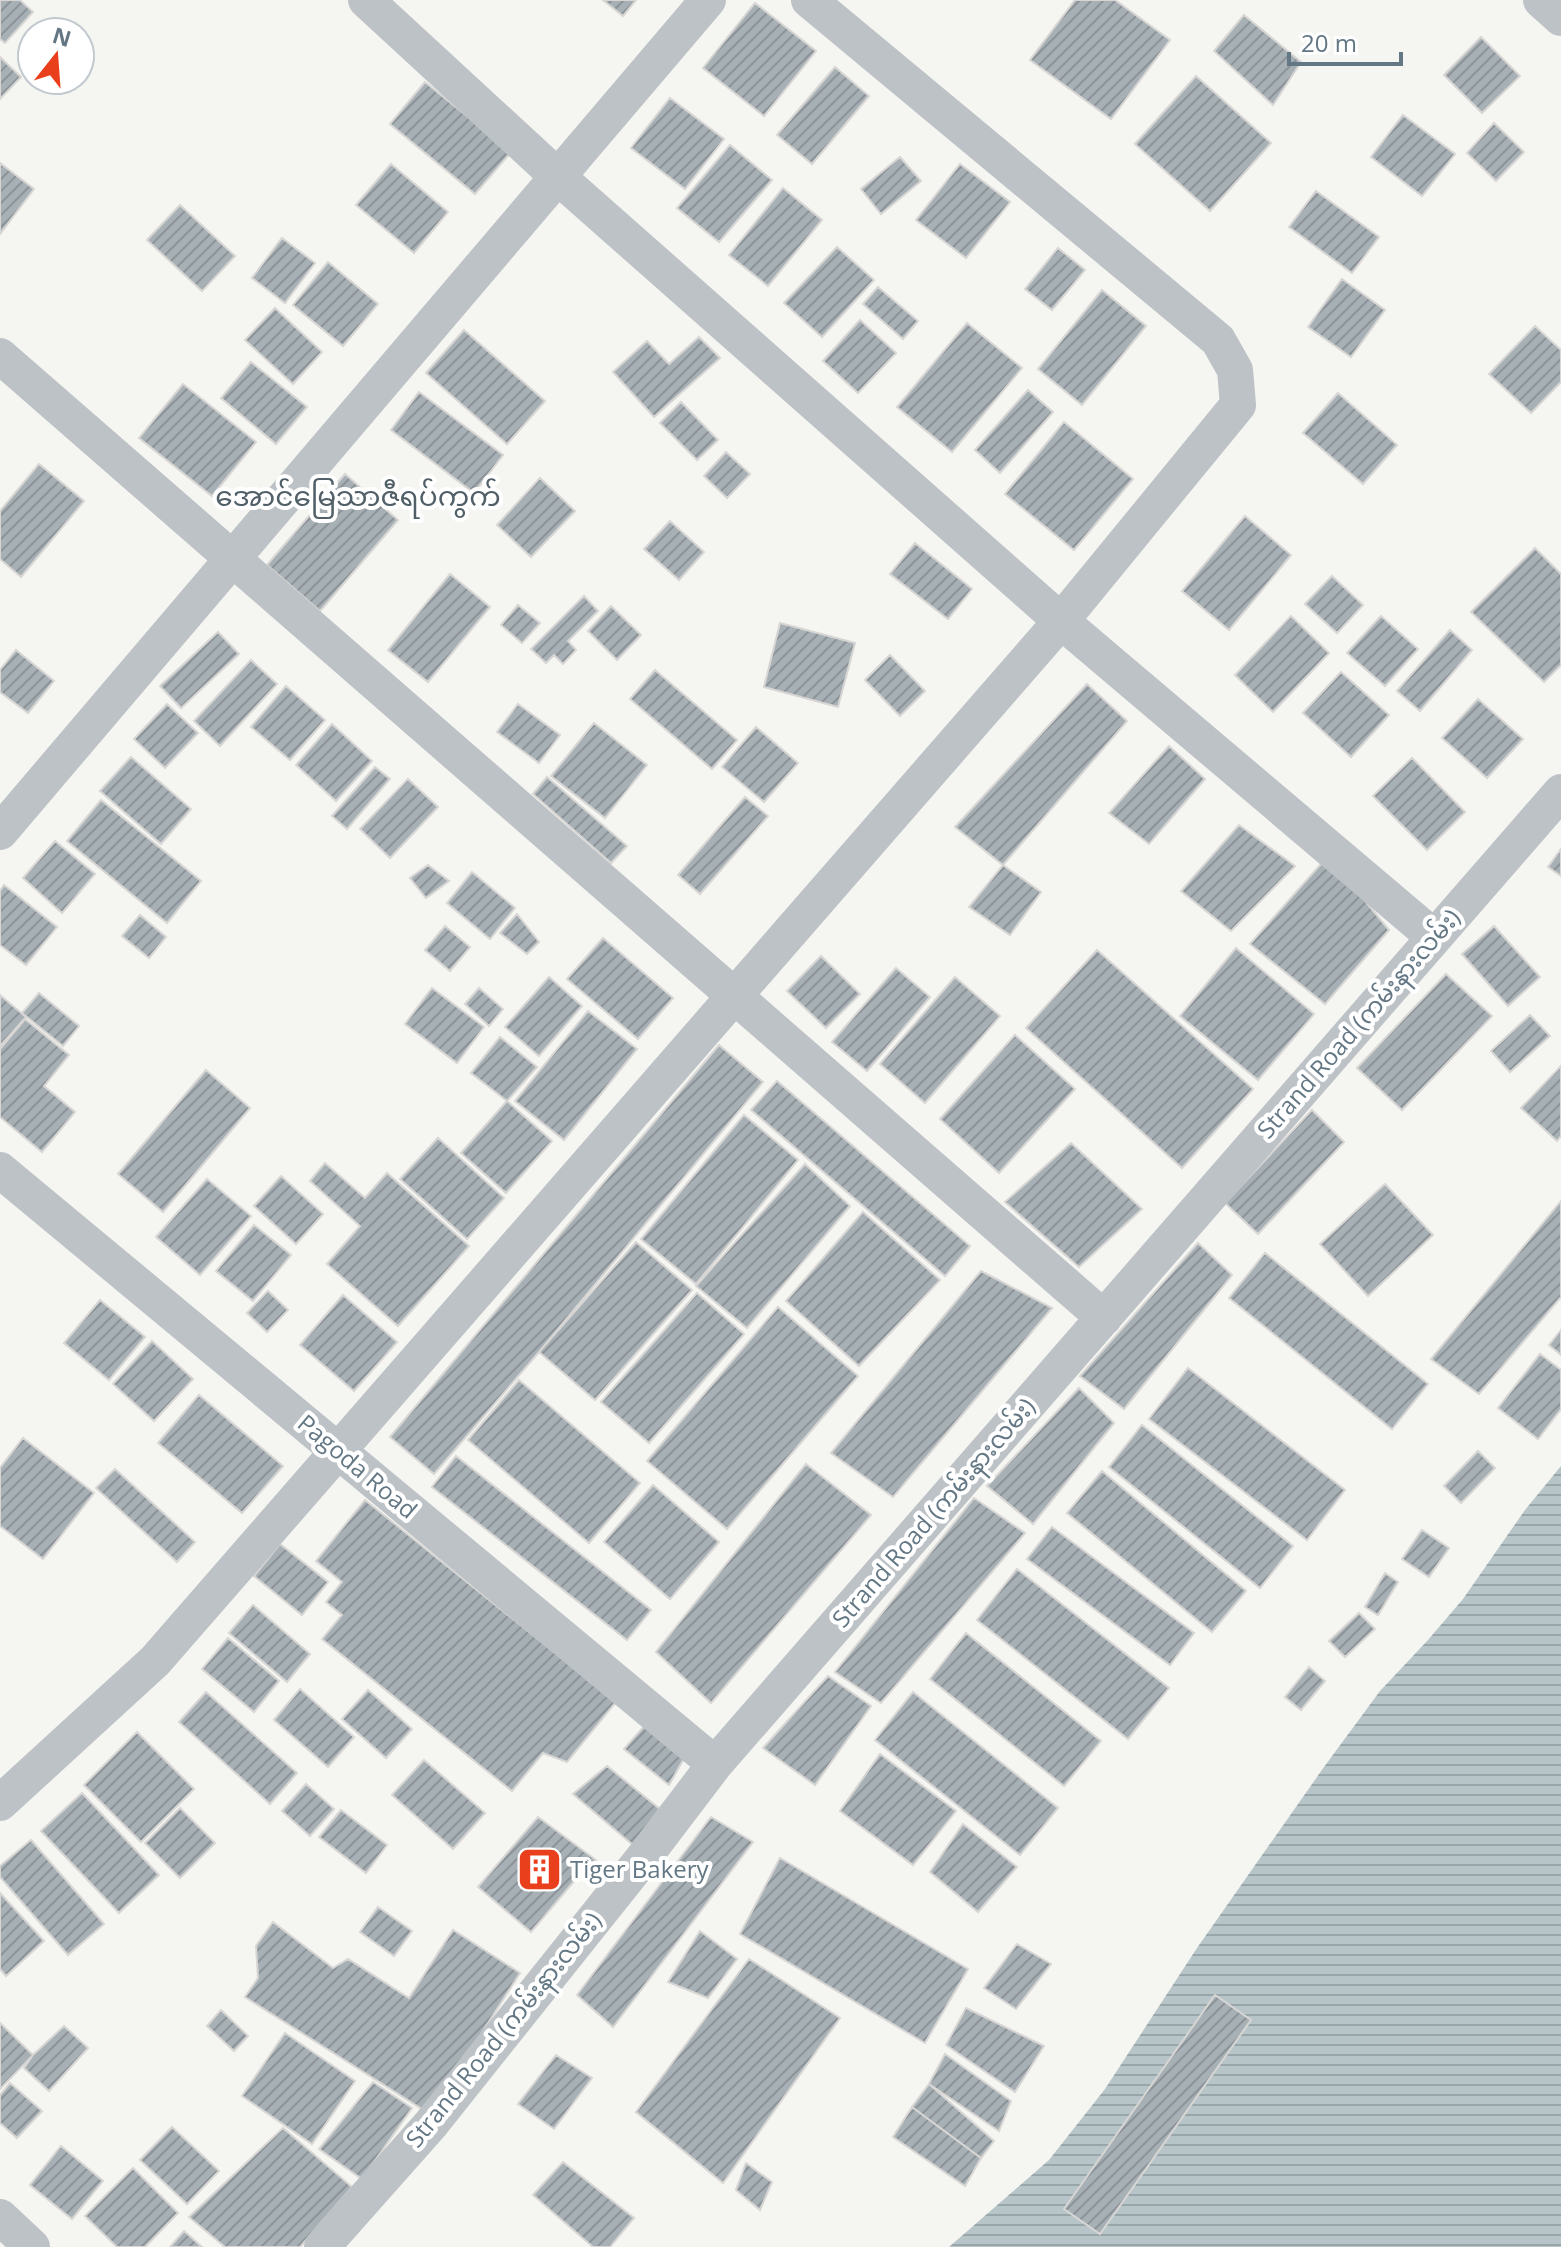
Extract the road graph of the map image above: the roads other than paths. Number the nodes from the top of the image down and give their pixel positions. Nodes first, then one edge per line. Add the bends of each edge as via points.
1 (366, 0) edge
2 (708, 0) edge
3 (809, 0) edge
4 (1541, 0) edge
5 (1561, 18) edge
6 (557, 176) junction
7 (0, 356) edge
8 (233, 558) junction
9 (1061, 621) junction
10 (1561, 792) edge
11 (0, 832) edge
12 (1434, 937) junction
13 (734, 996) junction
14 (0, 1170) edge
15 (1104, 1318) junction
16 (338, 1451) junction
17 (715, 1764) junction
18 (0, 1803) edge
19 (0, 2217) edge
20 (32, 2247) edge
21 (322, 2247) edge

1 - 6 street
2 - 6 street
3 - 9 street via 1218,340 1235,370 1238,405
4 - 5 street
6 - 8 street
6 - 9 street
7 - 8 street
8 - 11 street
8 - 13 street
9 - 12 street
9 - 13 street
10 - 12 street, Strand Road (ကမ်းနားလမ်း)
12 - 15 street, Strand Road (ကမ်းနားလမ်း)
13 - 15 street
13 - 16 street
14 - 16 street, Pagoda Road
15 - 17 street, Strand Road (ကမ်းနားလမ်း)
16 - 17 street, Pagoda Road
16 - 18 street via 155,1661
17 - 21 street, Strand Road (ကမ်းနားလမ်း) via 431,2124
19 - 20 street

